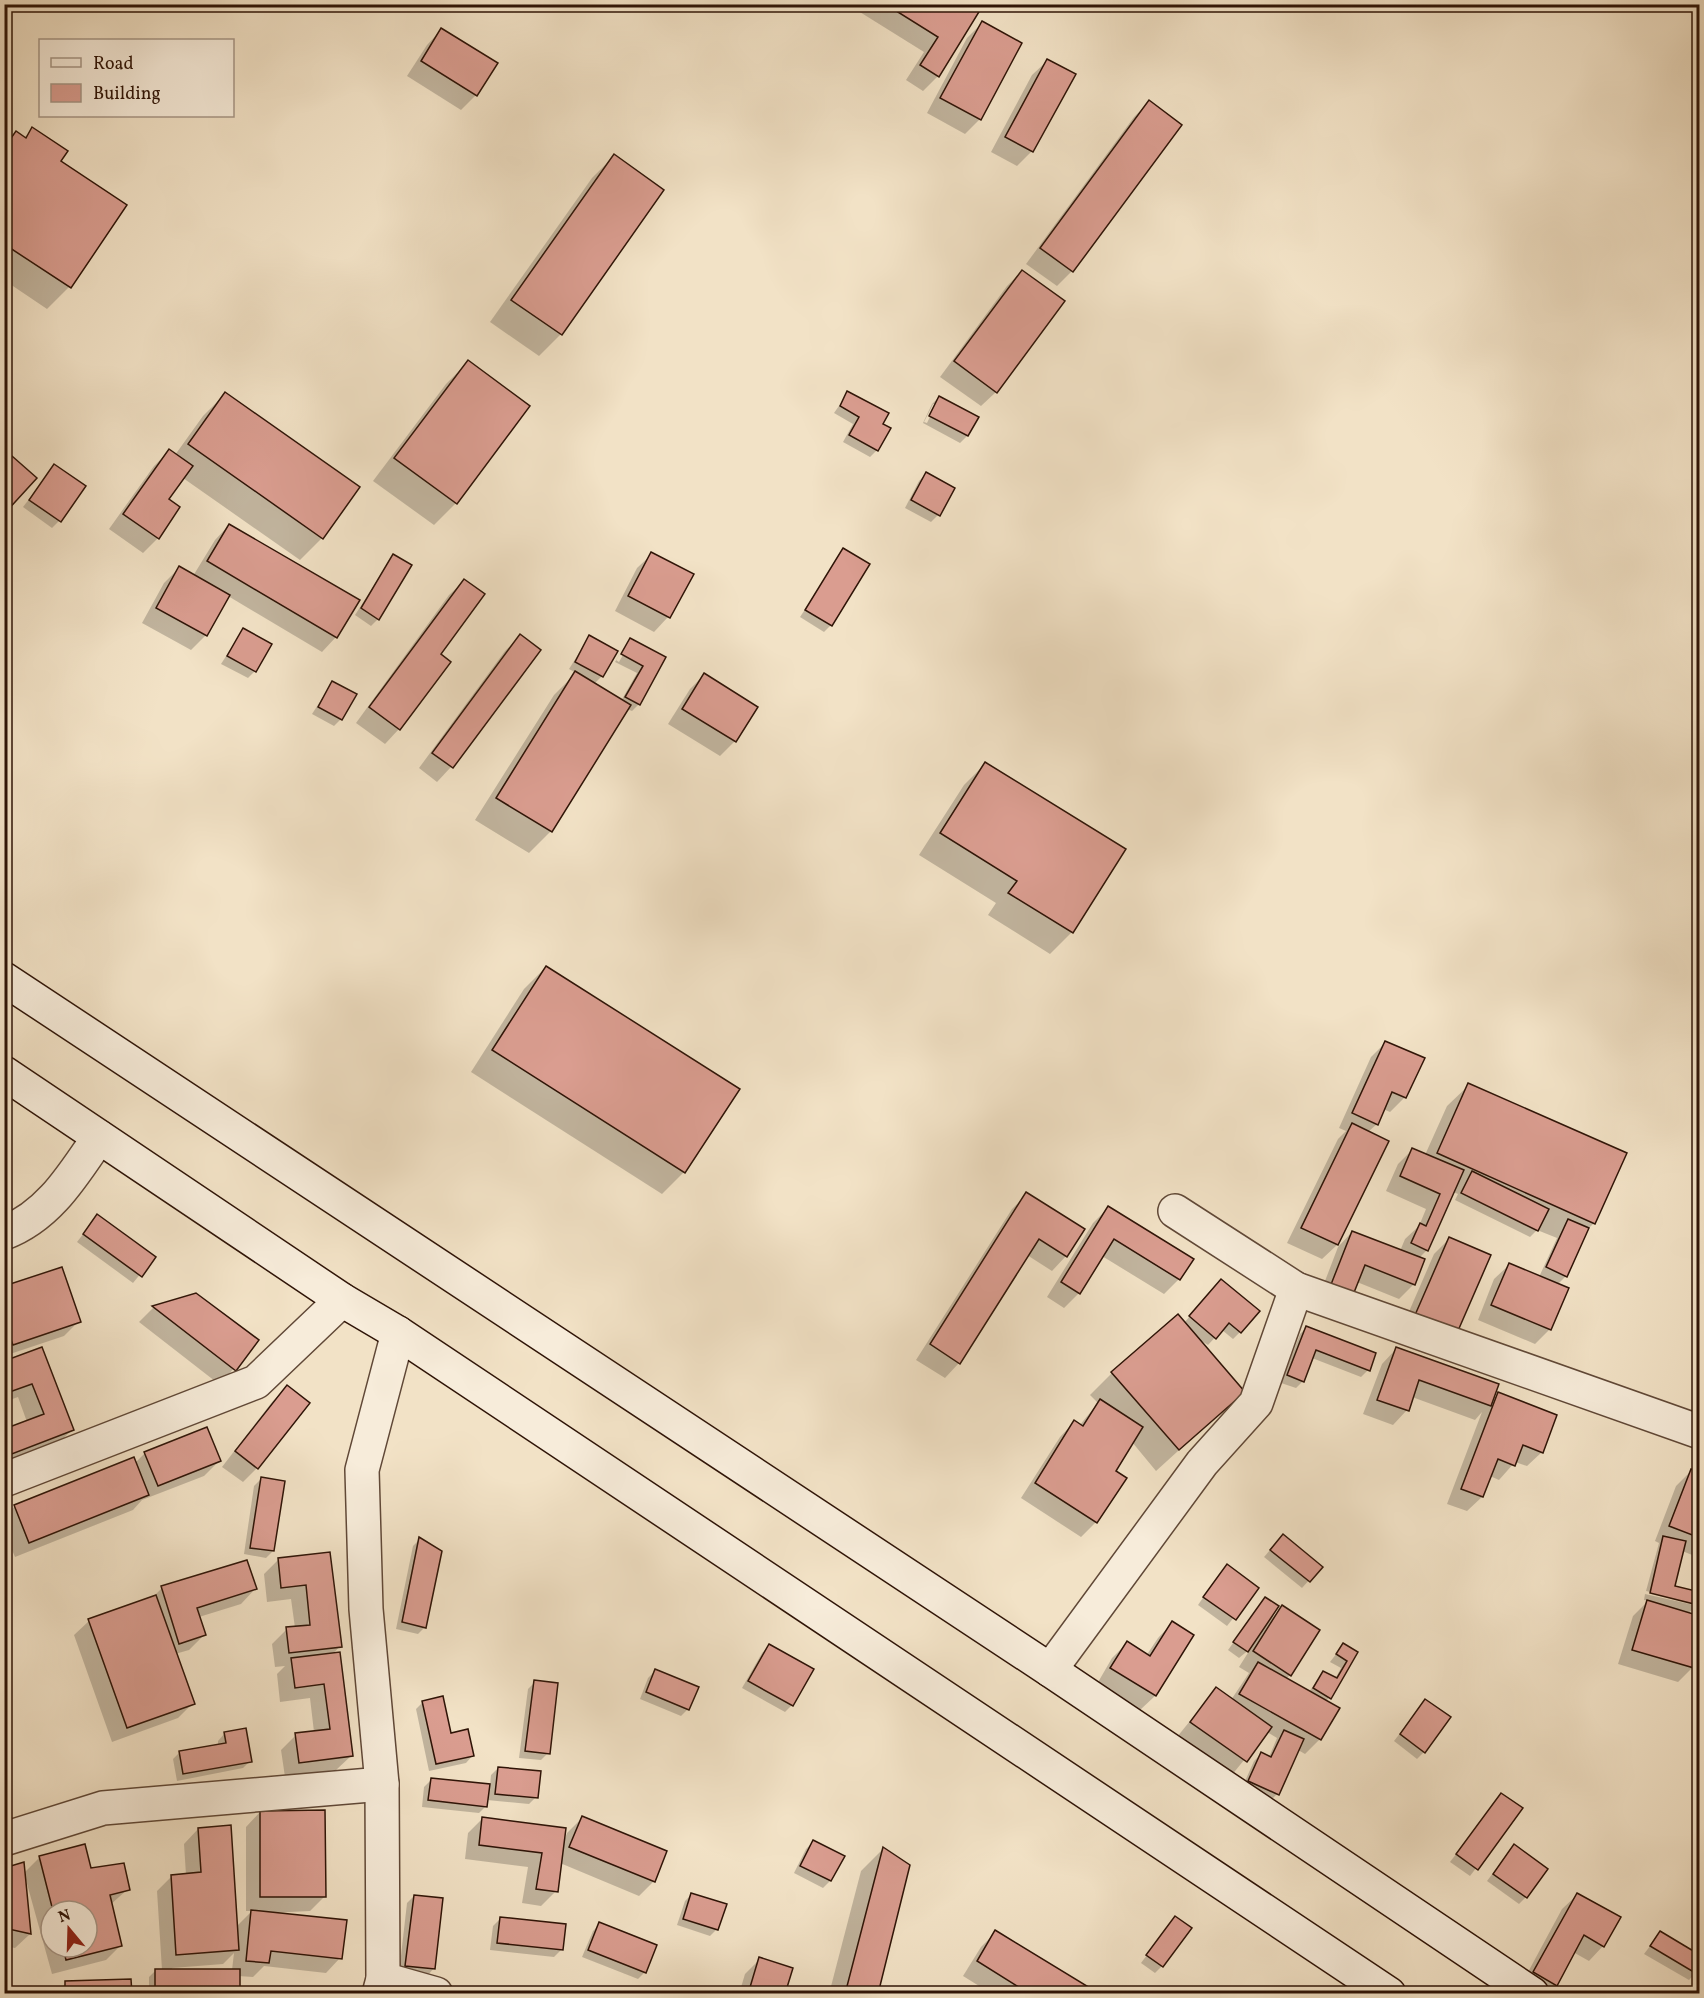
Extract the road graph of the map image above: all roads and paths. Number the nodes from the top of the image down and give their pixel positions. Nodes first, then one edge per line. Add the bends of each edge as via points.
1 (4, 979) edge
2 (4, 1073) edge
3 (99, 1137) junction
4 (1175, 1211) dead end
5 (4, 1233) edge
6 (1296, 1289) junction
7 (342, 1300) junction
8 (399, 1333) junction
9 (1700, 1432) edge
10 (4, 1480) edge
11 (1050, 1670) junction
12 (382, 1784) junction
13 (4, 1839) edge
14 (381, 1986) edge
15 (436, 1994) edge
16 (1389, 1994) edge
17 (1532, 1994) edge

1 - 11 main road
2 - 3 main road
3 - 5 main road via 57,1197 21,1226
3 - 7 main road
4 - 6 main road
6 - 9 main road
6 - 11 main road via 1256,1403 1202,1463
7 - 8 main road
7 - 10 main road via 256,1382
8 - 12 main road via 362,1470 366,1609
8 - 16 main road
11 - 17 main road
12 - 13 main road via 103,1808
12 - 14 main road
14 - 15 main road

